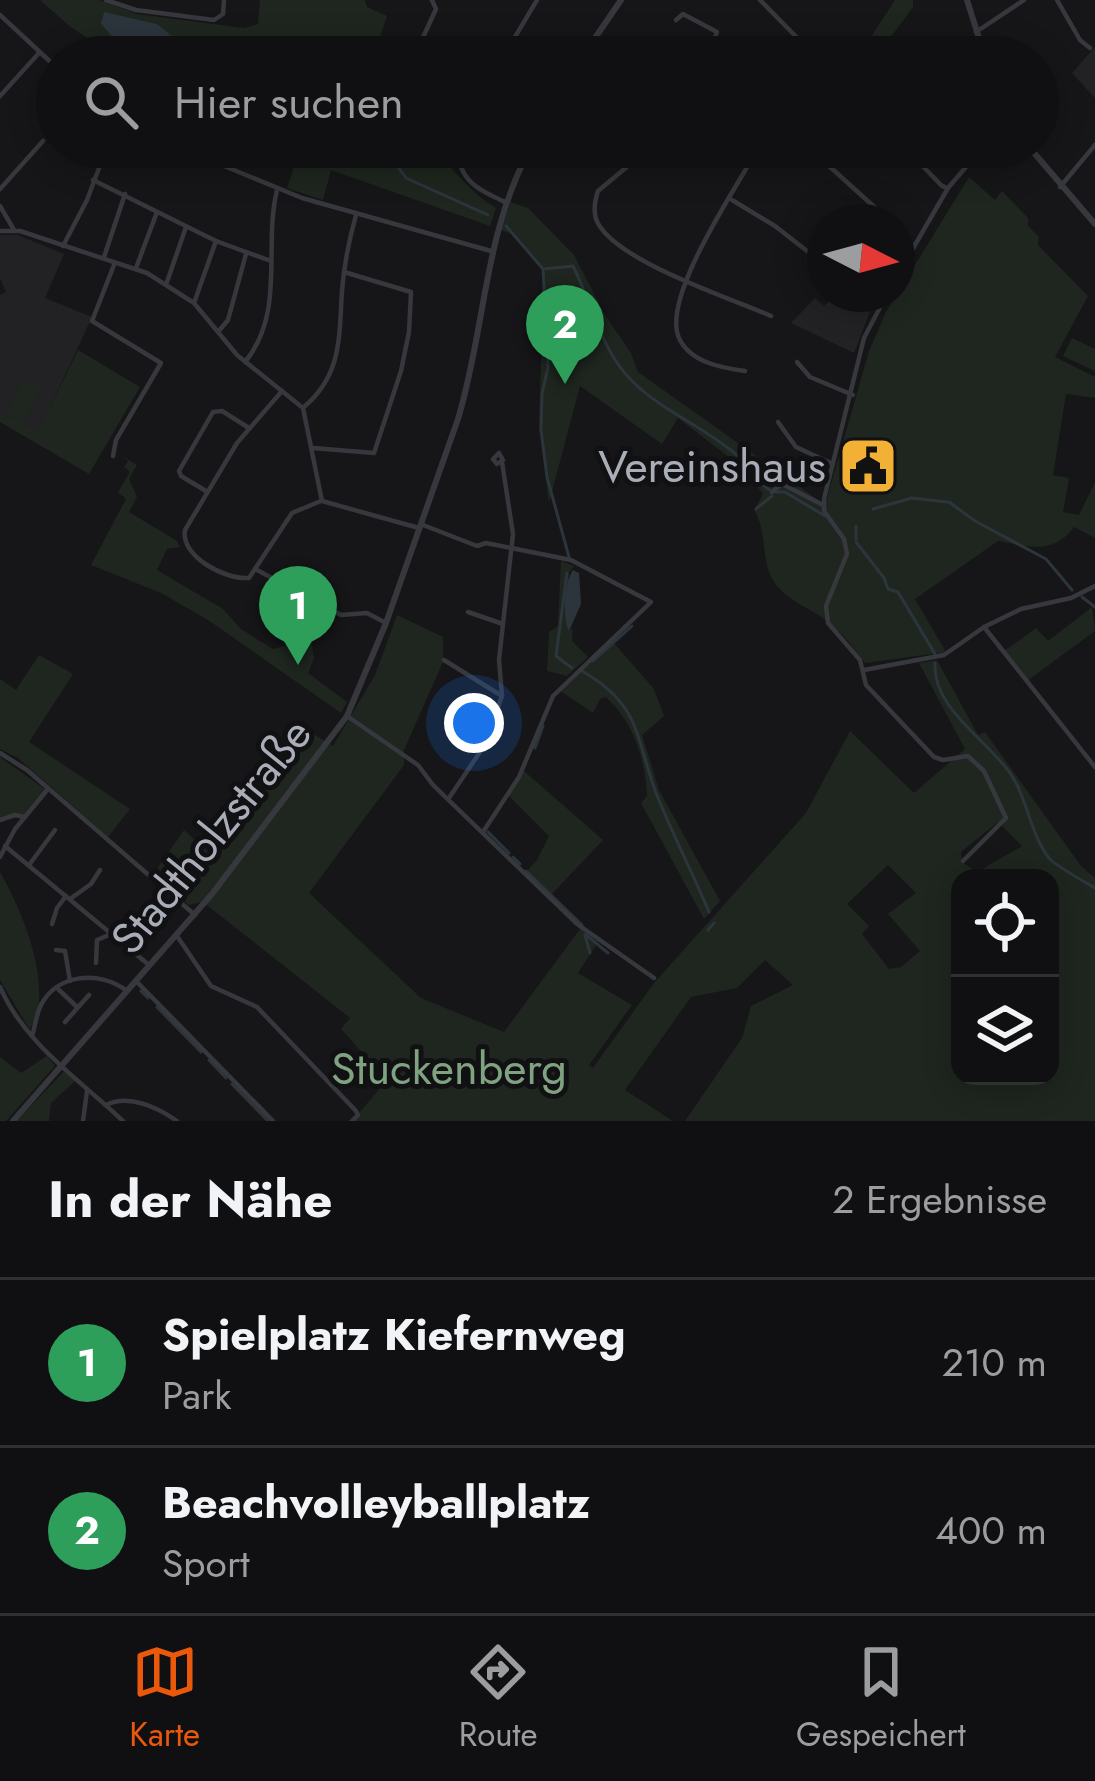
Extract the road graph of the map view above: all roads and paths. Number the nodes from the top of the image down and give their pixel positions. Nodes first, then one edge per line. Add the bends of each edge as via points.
1 (106, 0) edge
2 (224, 0) edge
3 (432, 0) edge
4 (537, 0) edge
5 (620, 0) edge
6 (760, 0) edge
7 (968, 0) edge
8 (1024, 0) edge
9 (1058, 0) edge
10 (0, 15) edge
11 (676, 20) dead end
12 (976, 32) junction
13 (424, 36) edge
14 (516, 36) edge
15 (596, 36) edge
16 (715, 36) edge
17 (794, 36) edge
18 (978, 36) edge
19 (1090, 48) dead end
20 (36, 50) edge
21 (36, 56) edge
22 (0, 96) edge
23 (1095, 145) edge
24 (36, 149) edge
25 (98, 168) edge
26 (227, 168) edge
27 (461, 168) edge
28 (521, 168) edge
29 (626, 168) edge
30 (748, 168) edge
31 (831, 168) edge
32 (924, 168) edge
33 (965, 168) edge
34 (1045, 168) edge
35 (93, 180) junction
36 (1060, 187) junction
37 (948, 188) junction
38 (0, 189) edge
39 (278, 190) junction
40 (125, 194) junction
41 (731, 199) junction
42 (505, 202) junction
43 (871, 204) edge
44 (0, 206) edge
45 (157, 212) junction
46 (356, 215) junction
47 (1095, 224) edge
48 (186, 227) junction
49 (14, 230) junction
50 (0, 231) edge
51 (216, 242) junction
52 (915, 245) edge
53 (62, 247) junction
54 (490, 250) junction
55 (807, 252) edge
56 (246, 254) junction
57 (104, 260) junction
58 (271, 261) junction
59 (115, 263) junction
60 (136, 269) junction
61 (344, 272) junction
62 (686, 280) junction
63 (166, 282) junction
64 (194, 303) junction
65 (877, 312) edge
66 (772, 316) dead end
67 (218, 332) junction
68 (245, 362) junction
69 (797, 362) dead end
70 (745, 371) dead end
71 (282, 391) junction
72 (853, 394) junction
73 (303, 408) junction
74 (778, 422) dead end
75 (249, 428) junction
76 (313, 448) junction
77 (112, 456) dead end
78 (502, 462) dead end
79 (833, 464) junction
80 (207, 492) junction
81 (772, 492) dead end
82 (322, 501) junction
83 (823, 505) junction
84 (420, 526) junction
85 (513, 548) junction
86 (257, 570) junction
87 (1095, 586) edge
88 (468, 612) dead end
89 (386, 623) junction
90 (503, 624) junction
91 (984, 627) junction
92 (444, 660) dead end
93 (864, 670) junction
94 (502, 696) junction
95 (347, 716) junction
96 (0, 753) edge
97 (1095, 767) edge
98 (48, 789) junction
99 (449, 798) junction
100 (24, 817) junction
101 (0, 820) edge
102 (55, 830) dead end
103 (483, 832) junction
104 (5, 846) junction
105 (0, 857) edge
106 (963, 861) dead end
107 (29, 865) junction
108 (100, 870) dead end
109 (68, 898) junction
110 (195, 915) junction
111 (132, 921) dead end
112 (52, 924) dead end
113 (113, 936) junction
114 (177, 936) junction
115 (56, 950) dead end
116 (96, 963) dead end
117 (151, 967) junction
118 (654, 978) dead end
119 (70, 980) junction
120 (137, 982) junction
121 (0, 987) edge
122 (57, 988) junction
123 (128, 992) junction
124 (88, 994) dead end
125 (77, 1006) junction
126 (65, 1022) dead end
127 (32, 1036) junction
128 (63, 1067) junction
129 (88, 1089) junction
130 (106, 1105) junction
131 (13, 1121) edge
132 (83, 1121) edge
133 (123, 1121) edge
134 (177, 1121) edge
135 (273, 1121) edge
136 (352, 1121) edge

1 - 2 street via 219,18
3 - 13 street
4 - 14 street
5 - 15 street
6 - 17 street
7 - 12 street
8 - 12 street
9 - 19 street
10 - 20 street
11 - 16 street via 683,14
12 - 18 street
21 - 22 street
23 - 36 street
24 - 38 street
25 - 35 street
26 - 39 street
27 - 42 street
28 - 42 street, Stadtholzstraße
29 - 62 street via 598,190 602,230
30 - 41 street
31 - 43 street
32 - 37 street
33 - 37 street
34 - 36 street
35 - 40 street
35 - 53 street
36 - 47 street
37 - 52 street
39 - 46 street
39 - 58 street
40 - 45 street
40 - 57 street
41 - 55 street
41 - 62 street
42 - 54 street, Stadtholzstraße
44 - 49 street
45 - 48 street
45 - 60 street
46 - 54 street
46 - 61 street
48 - 51 street
48 - 63 street
49 - 50 street
49 - 53 street
51 - 56 street
51 - 64 street
53 - 57 street
54 - 84 street, Stadtholzstraße via 464,400
56 - 58 street
56 - 67 street
57 - 59 street
58 - 68 street via 267,324
59 - 60 street
59 - 77 street via 92,321 161,364
60 - 63 street
61 - 73 street via 337,360
61 - 76 street via 411,292 406,348 371,456
62 - 66 street
62 - 70 street via 675,318 680,341 706,361
63 - 64 street
64 - 67 street
65 - 72 street
67 - 68 street
68 - 71 street
69 - 72 street via 810,377
71 - 73 street
71 - 75 street
72 - 79 street
73 - 76 street
74 - 79 street via 796,447
75 - 80 street
75 - 80 street via 213,412 179,471
76 - 82 street
78 - 85 street
79 - 83 street
80 - 86 street via 185,530 186,548 232,577
81 - 83 street via 782,484
82 - 84 street
82 - 86 street via 292,513
83 - 93 street via 848,554 826,618
84 - 85 street
84 - 89 street, Stadtholzstraße
85 - 90 street
85 - 103 street via 571,560 651,602 555,693 519,777
86 - 89 street via 340,615 361,612
87 - 91 street
88 - 90 street
89 - 95 street, Stadtholzstraße
90 - 94 street
91 - 93 street via 944,655
91 - 97 street
92 - 94 street
93 - 106 street via 866,685 934,757 968,756 984,771 1006,818
94 - 99 street via 482,749
95 - 99 street
95 - 110 street, Stadtholzstraße
96 - 98 street
98 - 100 street
98 - 110 street
99 - 103 street
100 - 101 street
100 - 104 street
102 - 107 street
103 - 118 street via 577,924
104 - 105 street
104 - 107 street
107 - 109 street
108 - 109 street
109 - 112 street
109 - 113 street
110 - 114 street, Stadtholzstraße
111 - 113 street
113 - 116 street via 97,940
113 - 117 street
114 - 117 street, Stadtholzstraße
114 - 136 street via 211,986 256,1007 356,1111
115 - 119 street via 65,951
117 - 120 street, Stadtholzstraße
119 - 122 street
119 - 123 street via 102,978
120 - 123 street, Stadtholzstraße
120 - 135 street
121 - 127 street
122 - 125 street
122 - 127 street via 41,1005
123 - 128 street, Stadtholzstraße
124 - 125 street
125 - 126 street
127 - 128 street
128 - 129 street
128 - 131 street, Stadtholzstraße
129 - 130 street
129 - 132 street
130 - 133 street
130 - 134 street via 135,1102

